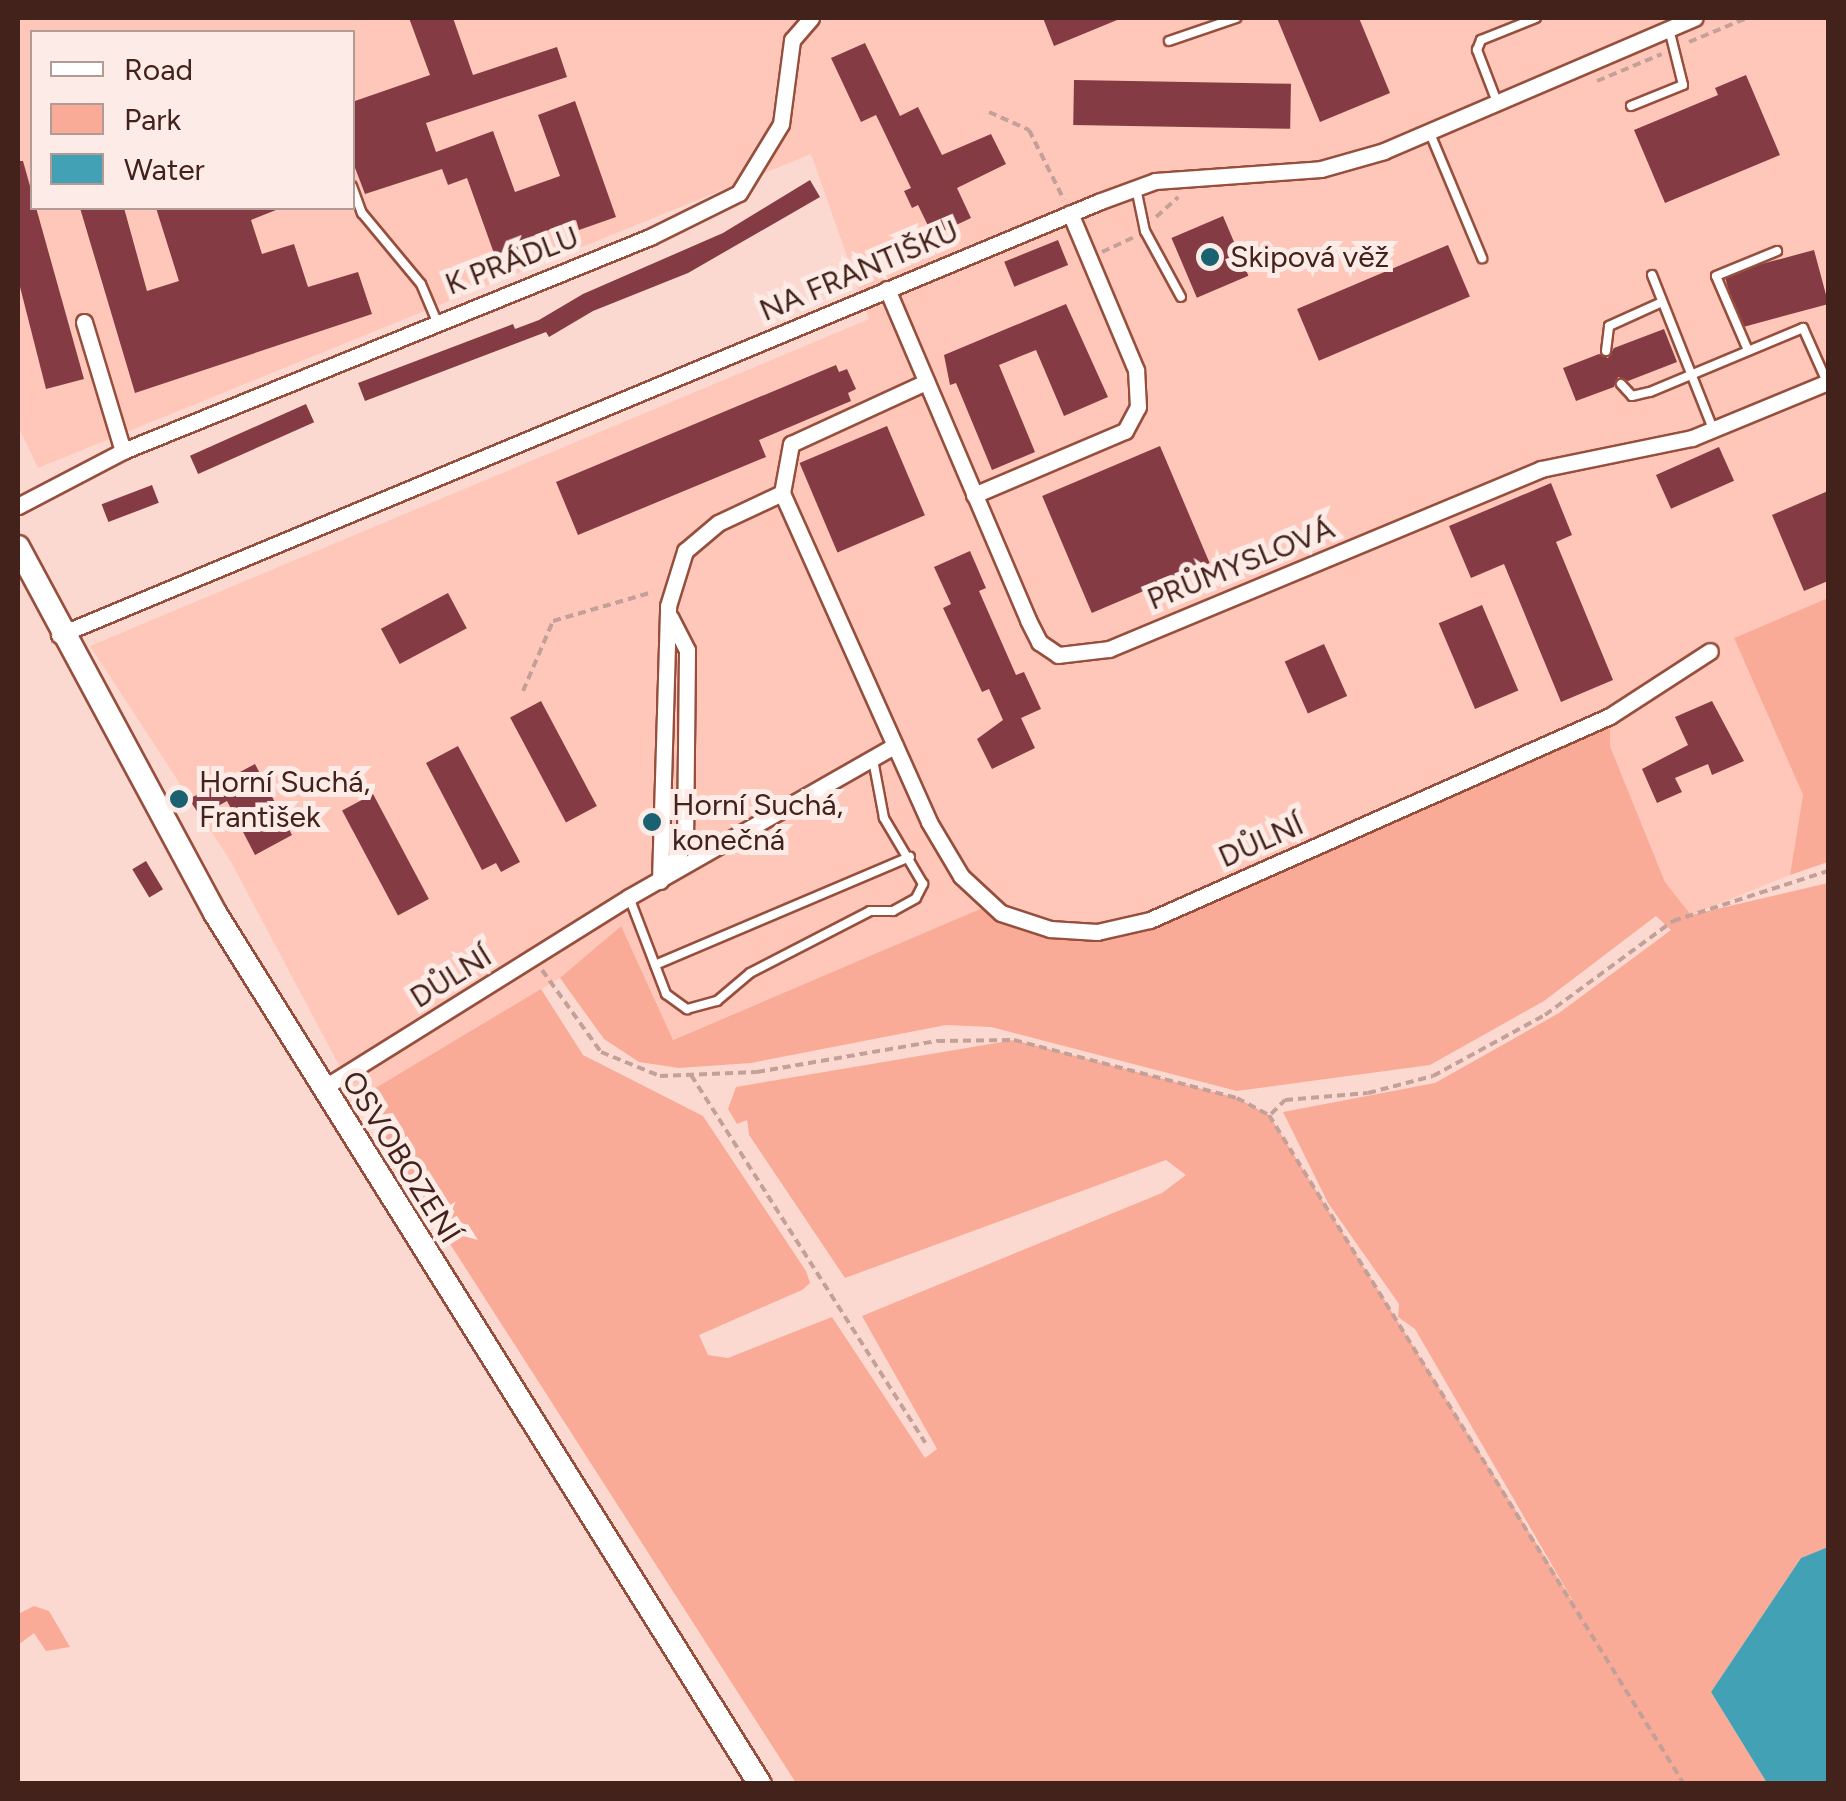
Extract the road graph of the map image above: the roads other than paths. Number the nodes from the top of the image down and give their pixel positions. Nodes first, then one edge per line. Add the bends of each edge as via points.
1 (812, 18) edge
2 (1236, 18) edge
3 (1536, 18) edge
4 (1696, 18) edge
5 (1668, 29) junction
6 (1169, 40) dead end
7 (1497, 102) junction
8 (1631, 106) dead end
9 (1429, 131) junction
10 (1136, 188) junction
11 (355, 194) edge
12 (1070, 213) junction
13 (1778, 250) dead end
14 (1482, 258) dead end
15 (1652, 275) dead end
16 (887, 289) junction
17 (1181, 297) dead end
18 (1662, 302) junction
19 (436, 320) junction
20 (84, 322) dead end
21 (1746, 348) junction
22 (1606, 351) dead end
23 (1690, 374) junction
24 (926, 382) junction
25 (1828, 382) edge
26 (1621, 384) dead end
27 (1713, 429) junction
28 (123, 451) junction
29 (782, 493) junction
30 (974, 495) junction
31 (18, 506) edge
32 (18, 547) edge
33 (668, 613) junction
34 (60, 635) junction
35 (1710, 650) dead end
36 (895, 745) junction
37 (873, 758) junction
38 (910, 857) junction
39 (660, 881) junction
40 (630, 897) junction
41 (655, 965) junction
42 (322, 1089) junction
43 (760, 1784) edge

1 - 19 street, K PRÁDLU via 792,40 781,124 739,193 650,237
2 - 6 lane
3 - 7 lane via 1480,40 1477,50
4 - 5 street, NA FRANTIŠKU
5 - 7 street, NA FRANTIŠKU
5 - 8 lane via 1683,84
7 - 9 street, NA FRANTIŠKU
9 - 10 street, NA FRANTIŠKU via 1321,169
9 - 14 lane
10 - 12 street, NA FRANTIŠKU
10 - 17 lane via 1144,232
11 - 19 lane via 362,212 421,284
12 - 16 street, NA FRANTIŠKU
12 - 30 street via 1136,370 1138,406 1125,431
13 - 21 lane via 1716,276
15 - 18 lane
16 - 24 street, PRŮMYSLOVÁ
16 - 34 street, NA FRANTIŠKU
18 - 22 lane via 1609,326
18 - 23 lane
19 - 28 street, K PRÁDLU
20 - 28 street
21 - 23 lane
21 - 25 lane via 1803,328
23 - 26 lane via 1632,396
23 - 27 lane
24 - 29 street via 792,444
24 - 30 street, PRŮMYSLOVÁ
25 - 27 street, PRŮMYSLOVÁ
27 - 30 street, PRŮMYSLOVÁ via 1648,451 1542,469 1080,657 1058,655 1039,642
28 - 31 street, K PRÁDLU via 50,483
29 - 33 street via 718,522 685,550
29 - 36 street, DŮLNÍ
32 - 34 main road, OSVOBOZENÍ
33 - 39 street
33 - 39 street via 688,650 685,844
34 - 42 main road, OSVOBOZENÍ via 214,914
35 - 36 street, DŮLNÍ via 1610,716 1150,920 1097,932 1050,929 1002,913 961,876
36 - 37 street, DŮLNÍ
37 - 38 lane via 884,818
37 - 39 street, DŮLNÍ
38 - 41 lane
38 - 41 lane via 923,884 916,898 893,911 870,911 750,973 718,1002 687,1008 666,994
39 - 40 street, DŮLNÍ
40 - 41 lane
40 - 42 street, DŮLNÍ
42 - 43 main road, OSVOBOZENÍ

